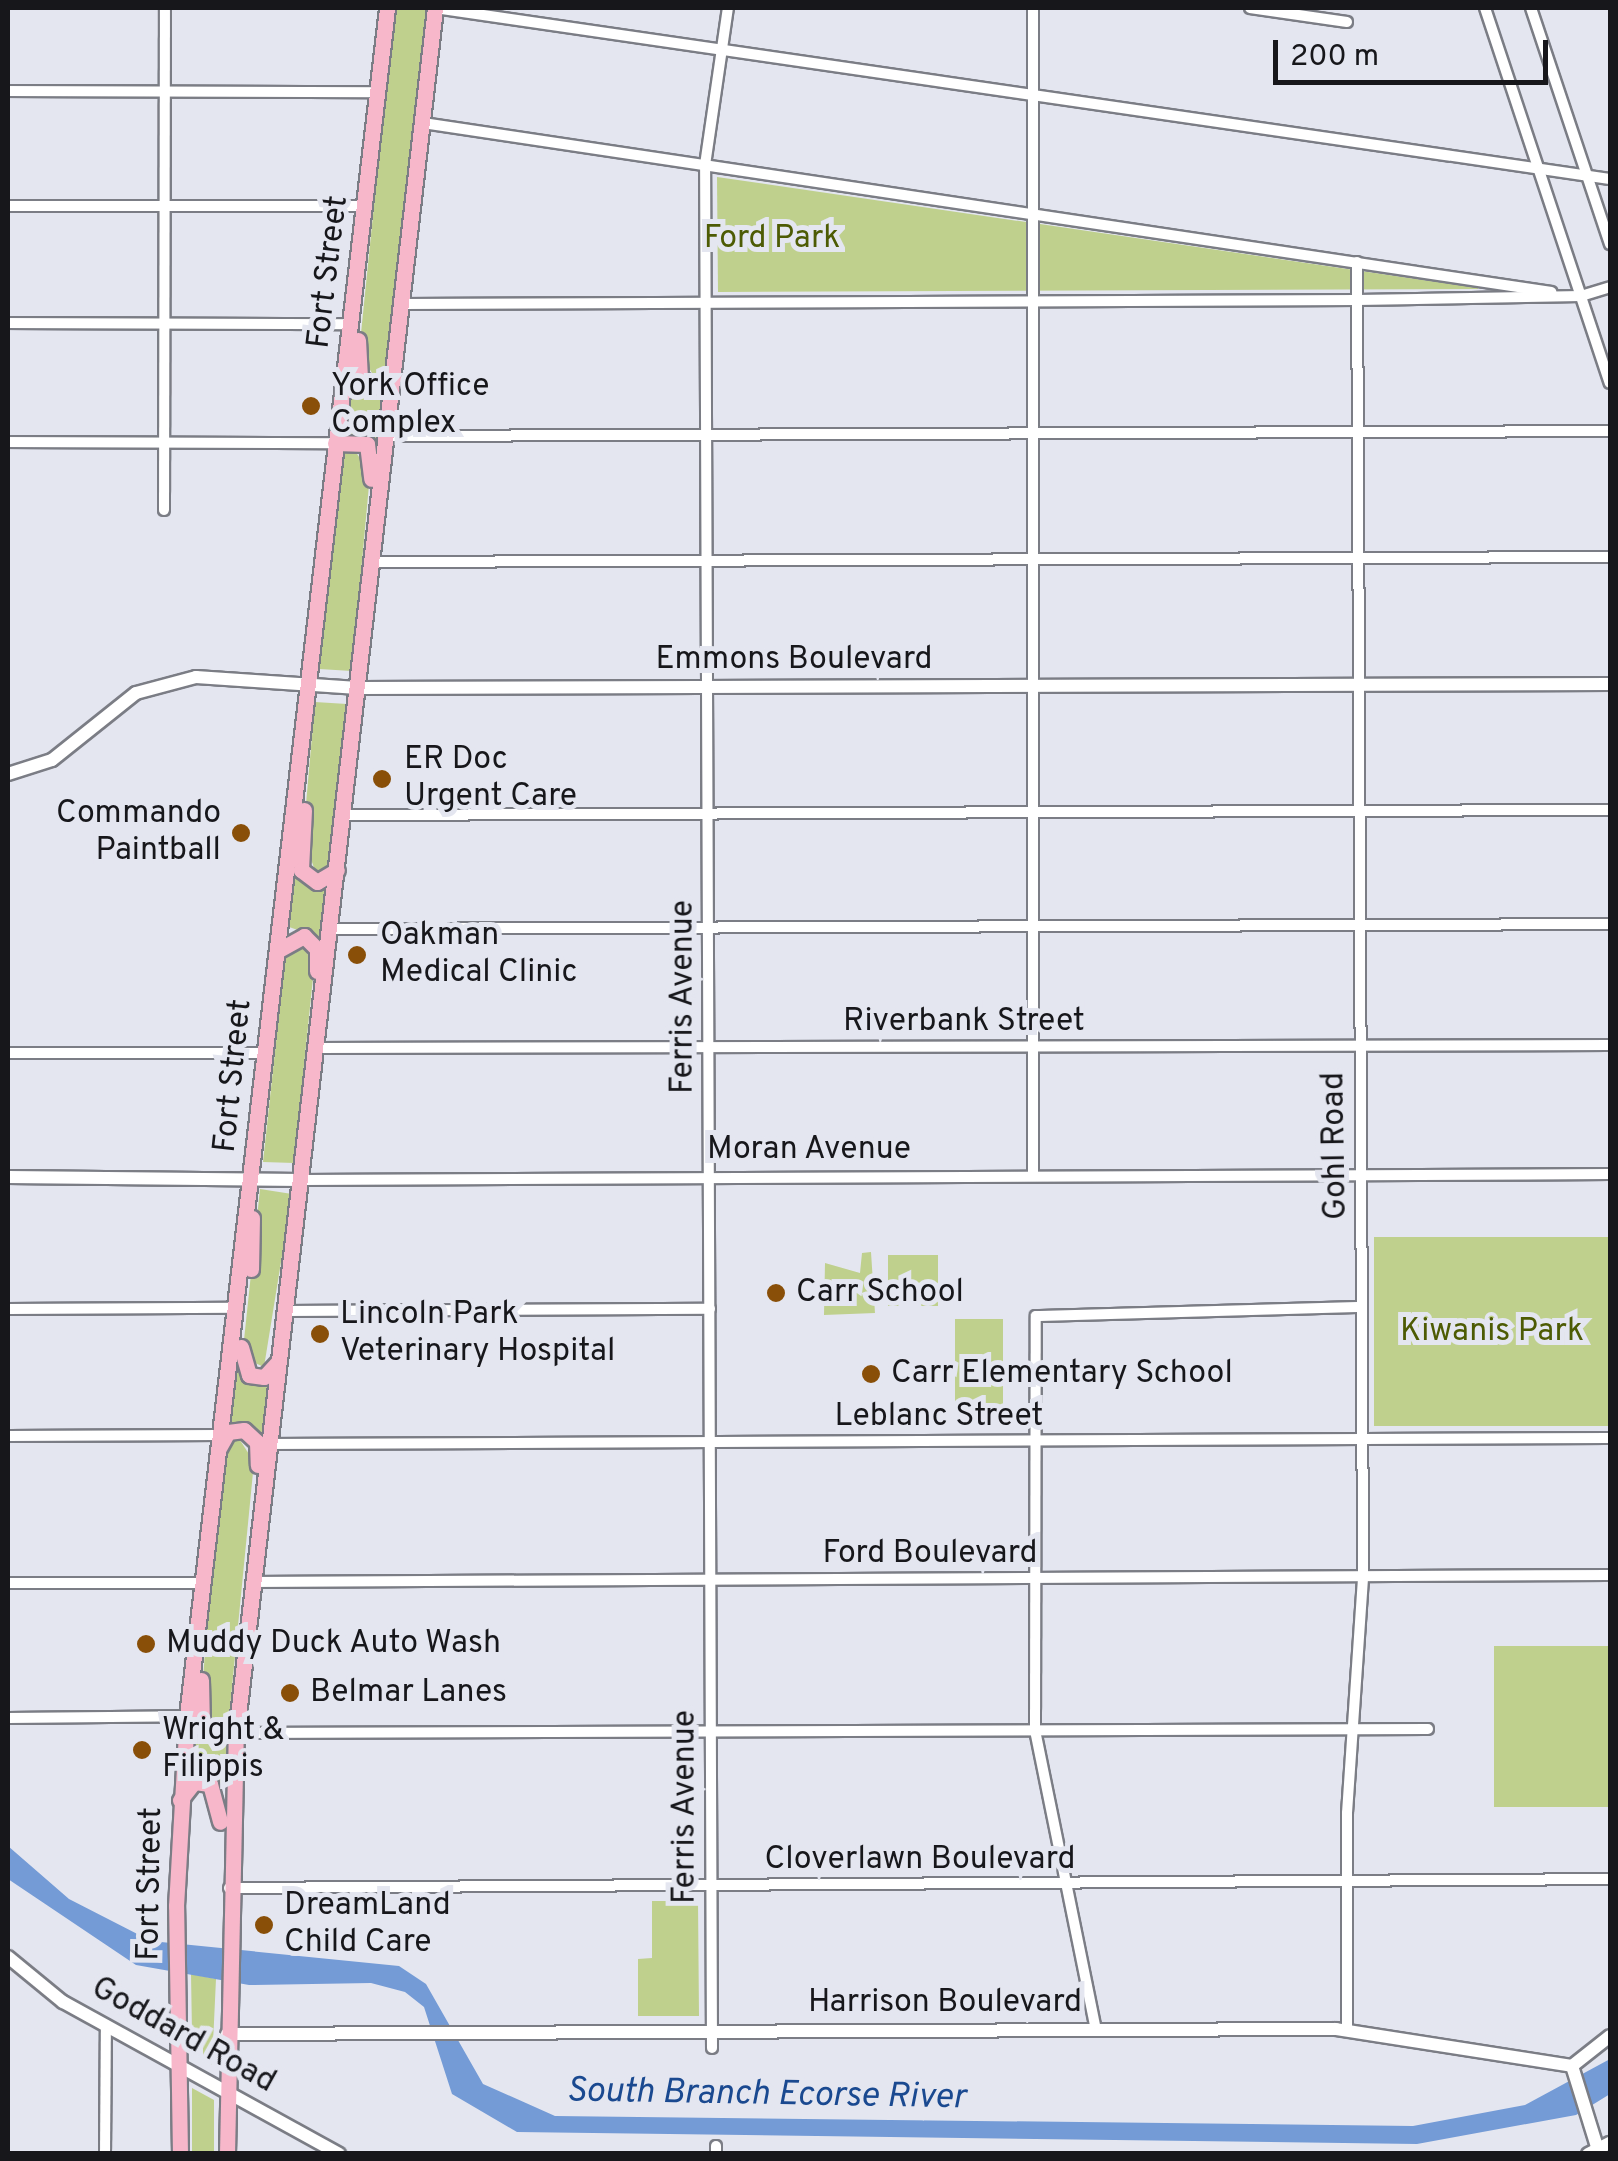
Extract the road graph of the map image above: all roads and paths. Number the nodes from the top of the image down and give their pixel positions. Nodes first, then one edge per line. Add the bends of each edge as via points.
1 (165, 8) edge
2 (387, 8) edge
3 (435, 8) edge
4 (728, 8) edge
5 (1032, 8) edge
6 (1250, 8) edge
7 (1485, 8) edge
8 (1531, 8) edge
9 (1347, 22) dead end
10 (722, 49) junction
11 (8, 91) edge
12 (165, 91) junction
13 (377, 92) junction
14 (1030, 94) junction
15 (423, 123) junction
16 (706, 165) junction
17 (1540, 170) junction
18 (1588, 176) junction
19 (1610, 179) edge
20 (8, 206) edge
21 (166, 206) junction
22 (364, 206) junction
23 (1031, 213) junction
24 (362, 228) junction
25 (1610, 244) edge
26 (1357, 262) junction
27 (1610, 287) edge
28 (1581, 296) junction
29 (1358, 300) junction
30 (1030, 301) junction
31 (706, 302) junction
32 (402, 304) junction
33 (8, 322) edge
34 (166, 322) junction
35 (351, 324) junction
36 (394, 377) junction
37 (1610, 382) edge
38 (1358, 432) junction
39 (1610, 432) edge
40 (1032, 433) junction
41 (708, 435) junction
42 (387, 436) junction
43 (8, 442) edge
44 (165, 442) junction
45 (335, 443) junction
46 (164, 510) dead end
47 (1610, 557) edge
48 (1358, 558) junction
49 (1031, 559) junction
50 (707, 561) junction
51 (370, 565) junction
52 (1610, 684) edge
53 (1358, 686) junction
54 (308, 687) junction
55 (1032, 687) junction
56 (358, 688) junction
57 (707, 688) junction
58 (301, 747) junction
59 (8, 774) edge
60 (1610, 810) edge
61 (1359, 811) junction
62 (1032, 812) junction
63 (708, 813) junction
64 (344, 815) junction
65 (337, 870) junction
66 (1610, 924) edge
67 (1359, 925) junction
68 (708, 926) junction
69 (1033, 926) junction
70 (330, 929) junction
71 (281, 942) junction
72 (1610, 1045) edge
73 (1360, 1046) junction
74 (709, 1048) junction
75 (1034, 1048) junction
76 (265, 1052) junction
77 (8, 1053) edge
78 (316, 1056) junction
79 (1610, 1174) edge
80 (1360, 1175) junction
81 (251, 1176) junction
82 (1033, 1176) junction
83 (8, 1178) edge
84 (709, 1178) junction
85 (302, 1180) junction
86 (248, 1199) junction
87 (1361, 1307) junction
88 (237, 1308) junction
89 (8, 1309) edge
90 (710, 1310) junction
91 (286, 1312) junction
92 (280, 1360) junction
93 (218, 1435) junction
94 (8, 1436) edge
95 (1610, 1438) edge
96 (1361, 1440) junction
97 (1035, 1441) junction
98 (710, 1443) junction
99 (268, 1444) junction
100 (216, 1453) junction
101 (205, 1547) junction
102 (1610, 1575) edge
103 (1363, 1577) junction
104 (1036, 1578) junction
105 (712, 1580) junction
106 (201, 1582) junction
107 (251, 1582) junction
108 (8, 1584) edge
109 (187, 1716) junction
110 (8, 1718) edge
111 (1428, 1729) dead end
112 (1354, 1730) junction
113 (1035, 1731) junction
114 (710, 1732) junction
115 (236, 1733) junction
116 (179, 1801) junction
117 (1610, 1879) edge
118 (1347, 1882) junction
119 (1067, 1884) junction
120 (711, 1885) junction
121 (229, 1888) junction
122 (230, 1906) junction
123 (8, 1956) edge
124 (106, 2025) junction
125 (1348, 2029) junction
126 (1096, 2030) junction
127 (712, 2032) junction
128 (227, 2034) junction
129 (1610, 2036) edge
130 (712, 2048) dead end
131 (179, 2064) junction
132 (1574, 2073) junction
133 (228, 2091) junction
134 (1599, 2150) edge
135 (180, 2153) edge
136 (105, 2154) edge
137 (228, 2154) edge
138 (340, 2154) edge

1 - 12 street
2 - 13 main road, Fort Street
3 - 10 street
3 - 15 main road
4 - 10 street, Ferris Avenue
5 - 14 street
6 - 9 street
7 - 17 street
8 - 18 street
10 - 14 street
10 - 16 street, Ferris Avenue
11 - 12 street
12 - 13 street
12 - 21 street
13 - 22 main road, Fort Street
14 - 17 street
14 - 23 street
15 - 16 street
15 - 32 main road
16 - 23 street
16 - 31 street, Ferris Avenue
17 - 18 street
17 - 28 street
18 - 19 street
18 - 25 street
20 - 21 street
21 - 22 street
21 - 34 street
22 - 24 main road, Fort Street
23 - 26 street
23 - 30 street
24 - 35 main road, Fort Street
24 - 36 main road via 357,370 375,386
26 - 28 street
26 - 29 street, Gohl Road
27 - 28 street
28 - 29 street
28 - 37 street
29 - 30 street
29 - 38 street, Gohl Road
30 - 31 street
30 - 40 street
31 - 32 street
31 - 41 street, Ferris Avenue
32 - 36 main road
33 - 34 street
34 - 35 street
34 - 44 street
35 - 45 main road, Fort Street
36 - 42 main road
38 - 39 street
38 - 40 street
38 - 48 street, Gohl Road
40 - 41 street
40 - 49 street
41 - 42 street
41 - 50 street, Ferris Avenue
42 - 51 main road
43 - 44 street
44 - 45 street
44 - 46 street
45 - 51 main road via 355,438 372,451
45 - 54 main road, Fort Street
47 - 48 street
48 - 49 street
48 - 53 street, Gohl Road
49 - 50 street
49 - 55 street
50 - 51 street
50 - 57 street, Ferris Avenue
51 - 56 main road
52 - 53 street, Emmons Boulevard
53 - 55 street, Emmons Boulevard
53 - 61 street, Gohl Road
54 - 56 street, Emmons Boulevard
54 - 58 main road, Fort Street
54 - 59 street, Emmons Boulevard via 164,682 52,760
55 - 57 street, Emmons Boulevard
55 - 62 street
56 - 57 street, Emmons Boulevard
56 - 64 main road
57 - 63 street, Ferris Avenue
58 - 65 main road via 301,870 317,882
58 - 71 main road, Fort Street
60 - 61 street
61 - 62 street
61 - 67 street, Gohl Road
62 - 63 street
62 - 69 street
63 - 64 street
63 - 68 street, Ferris Avenue
64 - 65 main road
65 - 70 main road
66 - 67 street
67 - 69 street
67 - 73 street, Gohl Road
68 - 69 street
68 - 70 street
68 - 74 street, Ferris Avenue
69 - 75 street
70 - 78 main road
71 - 76 main road, Fort Street
71 - 78 main road via 304,936 317,949
72 - 73 street, Riverbank Street
73 - 75 street, Riverbank Street
73 - 80 street, Gohl Road
74 - 75 street, Riverbank Street
74 - 78 street, Riverbank Street
74 - 84 street, Ferris Avenue
75 - 82 street
76 - 77 street
76 - 81 main road, Fort Street
78 - 85 main road
79 - 80 street, Moran Avenue
80 - 82 street, Moran Avenue
80 - 87 street, Gohl Road
81 - 83 street, Moran Avenue
81 - 85 street, Moran Avenue
81 - 86 main road, Fort Street
82 - 84 street, Moran Avenue
84 - 85 street, Moran Avenue
84 - 90 street, Ferris Avenue
85 - 91 main road
86 - 88 main road, Fort Street
86 - 92 main road via 255,1236 239,1363 264,1378
87 - 96 street, Gohl Road
87 - 97 street via 1038,1313
88 - 89 street
88 - 93 main road, Fort Street
90 - 91 street
90 - 98 street, Ferris Avenue
91 - 92 main road
92 - 99 main road
93 - 94 street
93 - 100 main road, Fort Street
95 - 96 street, Leblanc Street
96 - 97 street, Leblanc Street
96 - 103 street, Gohl Road
97 - 98 street, Leblanc Street
97 - 104 street
98 - 99 street, Leblanc Street
98 - 105 street, Ferris Avenue
99 - 107 main road
100 - 101 main road, Fort Street
100 - 107 main road via 231,1430 257,1442
101 - 106 main road, Fort Street
101 - 115 main road via 200,1723 215,1736
102 - 103 street, Ford Boulevard
103 - 104 street, Ford Boulevard
103 - 112 street, Gohl Road
104 - 105 street, Ford Boulevard
104 - 113 street
105 - 107 street, Ford Boulevard
105 - 114 street, Ferris Avenue
106 - 108 street
106 - 109 main road, Fort Street
107 - 115 main road
109 - 110 street
109 - 116 main road, Fort Street
111 - 112 street
112 - 113 street
112 - 118 street, Gohl Road
113 - 114 street
113 - 119 street
114 - 115 street
114 - 120 street, Ferris Avenue
115 - 121 main road
116 - 122 main road via 197,1781 218,1794 220,1899
116 - 131 main road, Fort Street
117 - 118 street, Cloverlawn Boulevard
118 - 119 street, Cloverlawn Boulevard
118 - 125 street, Gohl Road
119 - 120 street, Cloverlawn Boulevard
119 - 126 street
120 - 121 street, Cloverlawn Boulevard
120 - 127 street, Ferris Avenue
121 - 122 main road
122 - 128 main road
123 - 124 street, Goddard Road
124 - 131 street, Goddard Road
124 - 136 street
125 - 126 street, Harrison Boulevard
125 - 132 street, Harrison Boulevard
126 - 127 street, Harrison Boulevard
127 - 128 street, Harrison Boulevard
127 - 130 street, Ferris Avenue
128 - 133 main road
129 - 132 street
131 - 133 street, Goddard Road
131 - 135 main road, Fort Street
132 - 134 street
133 - 137 main road
133 - 138 street, Goddard Road

